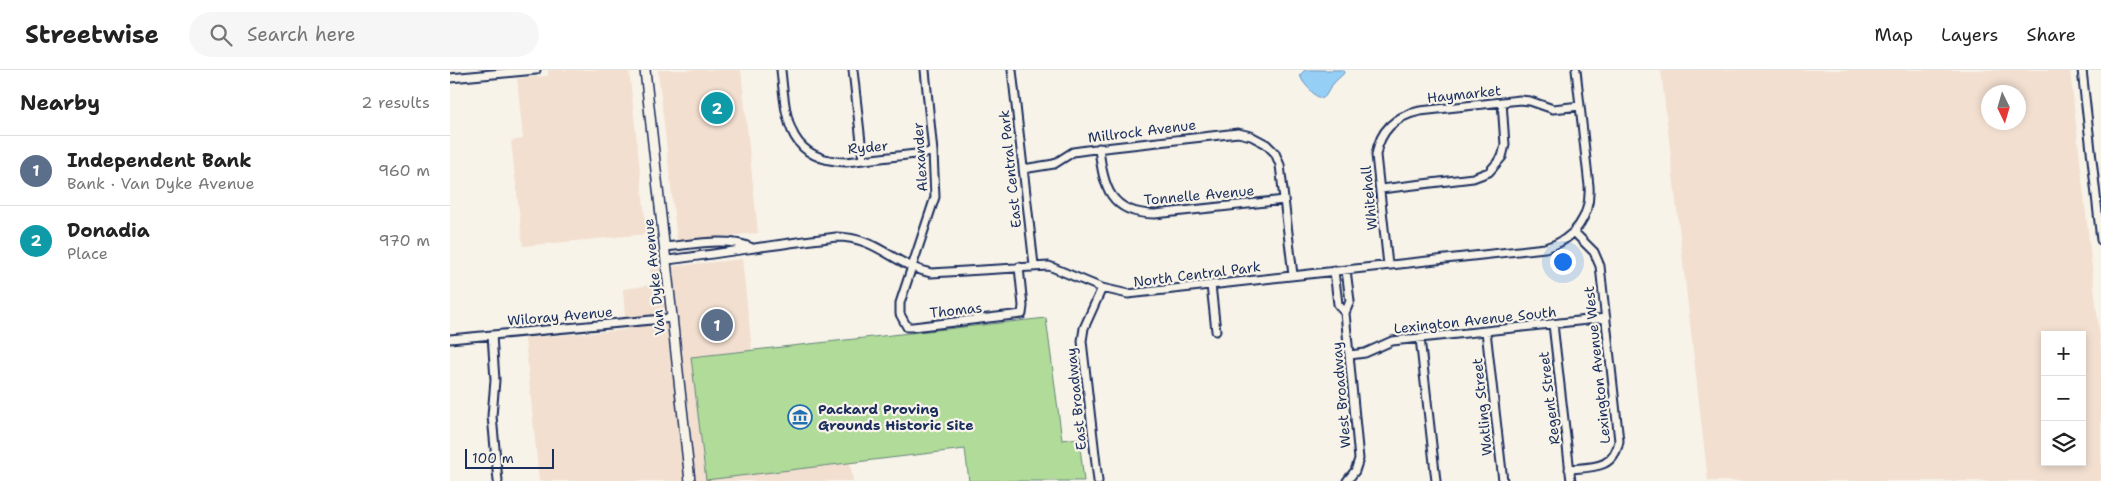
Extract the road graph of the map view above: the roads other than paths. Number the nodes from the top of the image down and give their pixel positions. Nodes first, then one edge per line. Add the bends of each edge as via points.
1 (536, 70) edge
2 (645, 70) edge
3 (781, 70) edge
4 (854, 70) edge
5 (925, 70) edge
6 (1012, 70) edge
7 (1576, 70) edge
8 (2082, 70) edge
9 (450, 78) edge
10 (1502, 102) junction
11 (1580, 106) junction
12 (1385, 130) joint
13 (1099, 148) junction
14 (933, 152) junction
15 (863, 160) junction
16 (1023, 169) junction
17 (1381, 188) junction
18 (1284, 200) junction
19 (2100, 218) edge
20 (1571, 235) junction
21 (2101, 240) edge
22 (665, 247) junction
23 (750, 247) junction
24 (667, 260) junction
25 (1034, 265) junction
26 (1388, 265) junction
27 (1019, 267) junction
28 (911, 268) junction
29 (1346, 270) junction
30 (1334, 271) junction
31 (1293, 275) junction
32 (1211, 285) junction
33 (1348, 286) junction
34 (1102, 288) junction
35 (1336, 288) junction
36 (1345, 313) junction
37 (673, 318) junction
38 (1606, 318) junction
39 (1553, 324) junction
40 (1216, 331) dead end
41 (1486, 331) junction
42 (492, 335) junction
43 (1420, 338) junction
44 (450, 339) edge
45 (1350, 355) junction
46 (1569, 469) junction
47 (498, 481) edge
48 (690, 481) edge
49 (1098, 481) edge
50 (1347, 481) edge
51 (1436, 481) edge
52 (1503, 481) edge
53 (1571, 481) edge

1 - 9 street
2 - 22 main road, Van Dyke Avenue
3 - 15 street, Ryder via 787,121 807,150 833,161
4 - 15 street
5 - 14 street, Alexander
6 - 16 street, East Central Park
7 - 11 street
8 - 19 street
10 - 11 street, Haymarket via 1526,100 1553,109
10 - 12 street, Haymarket via 1408,113
10 - 17 street via 1505,145 1498,162 1489,172 1473,178
11 - 20 street via 1590,194 1585,217
12 - 17 street, Whitehall via 1376,155
13 - 16 street, Millrock Avenue via 1073,152 1050,166
13 - 18 street, Tonnelle Avenue via 1102,175 1109,192 1120,204 1139,214
13 - 18 street, Millrock Avenue via 1234,133 1252,136 1274,152 1280,165
14 - 15 street, Ryder
14 - 28 street, Alexander via 936,197
16 - 25 street, East Central Park
17 - 26 street, Whitehall
18 - 31 street
19 - 21 street
20 - 26 street, North Central Park via 1545,248
20 - 38 street, Lexington Avenue West via 1598,258
22 - 23 street, North Central Park via 728,242
22 - 24 main road, Van Dyke Avenue
23 - 24 street, North Central Park
23 - 28 street, North Central Park via 850,237 875,245
24 - 37 main road, Van Dyke Avenue
25 - 27 street, North Central Park
25 - 34 street, North Central Park via 1055,267
26 - 29 street, North Central Park
27 - 28 street, North Central Park via 931,273
27 - 28 street, Thomas via 1022,314 907,327 900,314 900,303
29 - 30 street, North Central Park
29 - 33 street, West Broadway
30 - 31 street, North Central Park
30 - 35 street, West Broadway
31 - 32 street, North Central Park
32 - 34 street, North Central Park via 1128,294
32 - 40 street
33 - 35 street
33 - 36 street, West Broadway via 1350,301
34 - 49 street, East Broadway via 1084,328 1082,341
35 - 36 street, West Broadway via 1338,304
36 - 45 street, West Broadway
37 - 42 street, Wiloray Avenue
37 - 48 main road, Van Dyke Avenue
38 - 39 street, Lexington Avenue South
38 - 46 street, Lexington Avenue West via 1619,441 1617,452 1599,466
39 - 41 street, Lexington Avenue South
39 - 46 street, Regent Street
41 - 43 street, Lexington Avenue South
41 - 52 street, Watling Street
42 - 44 street, Wiloray Avenue
42 - 47 street via 496,380 492,416
43 - 45 street, Lexington Avenue South via 1392,341 1366,354
43 - 51 street
45 - 50 street, West Broadway via 1359,459
46 - 53 street, Regent Street

